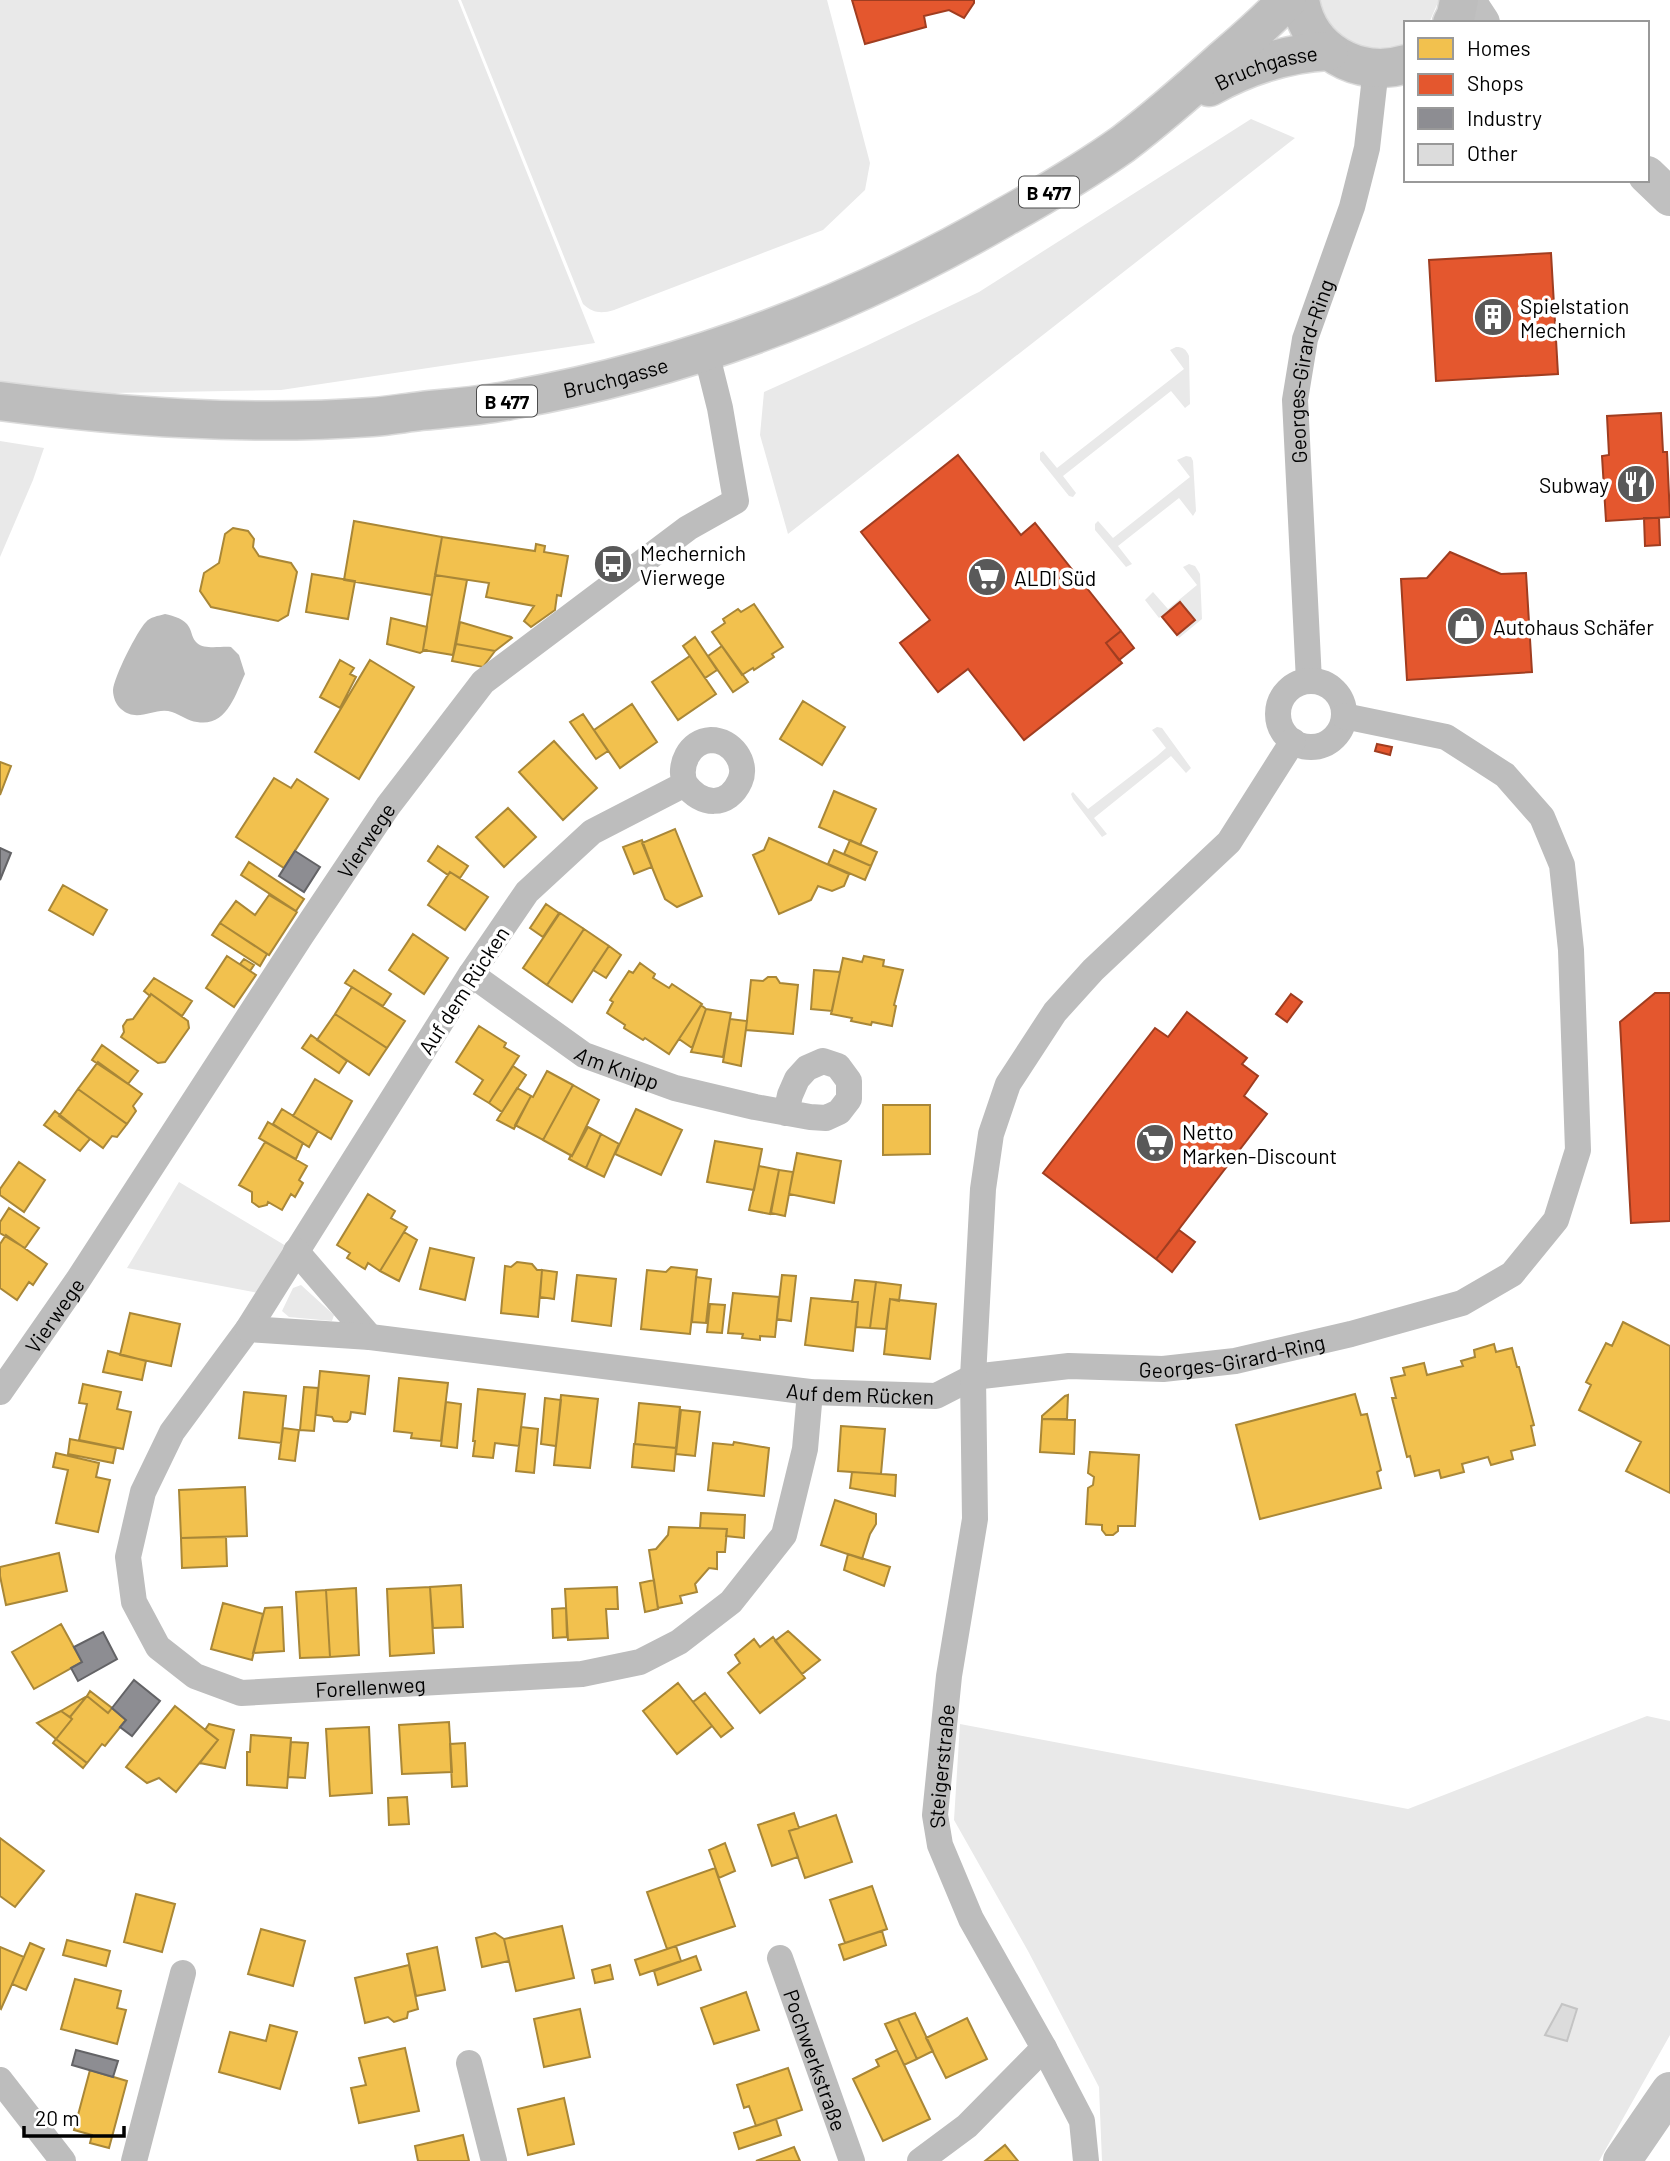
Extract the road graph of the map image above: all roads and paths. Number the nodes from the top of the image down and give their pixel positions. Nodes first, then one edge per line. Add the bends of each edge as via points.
1 (1287, 0) edge
2 (1300, 0) edge
3 (1459, 0) edge
4 (1466, 0) edge
5 (1453, 21) edge
6 (1480, 21) edge
7 (1329, 51) junction
8 (1391, 66) edge
9 (1167, 109) junction
10 (1649, 177) edge
11 (1670, 197) edge
12 (706, 352) junction
13 (0, 401) edge
14 (1310, 681) junction
15 (1344, 716) junction
16 (1293, 741) junction
17 (685, 784) dead end
18 (471, 974) junction
19 (786, 1113) dead end
20 (296, 1251) junction
21 (263, 1304) joint
22 (248, 1329) junction
23 (370, 1337) junction
24 (972, 1377) junction
25 (0, 1392) edge
26 (810, 1392) junction
27 (780, 1958) dead end
28 (183, 1973) dead end
29 (1044, 2048) junction
30 (469, 2063) dead end
31 (0, 2080) edge
32 (1670, 2091) edge
33 (62, 2161) edge
34 (134, 2161) edge
35 (494, 2161) edge
36 (852, 2161) edge
37 (920, 2161) edge
38 (1086, 2161) edge
39 (1622, 2161) edge

1 - 9 main road, Bruchgasse / B 477
2 - 7 main road via 1312,33
3 - 5 main road
4 - 6 main road
7 - 8 main road via 1359,66
7 - 9 main road, Bruchgasse / B 477 via 1267,61
8 - 14 street, Georges-Girard-Ring via 1352,207 1306,339 1295,400
9 - 12 main road, Bruchgasse / B 477 via 1089,167 934,256 835,303
10 - 11 main road
12 - 13 main road, Bruchgasse / B 477 via 509,401 376,417 285,421 176,418
12 - 25 street, Vierwege via 736,501 688,528 483,682 388,806
14 - 15 street via 1332,688
14 - 16 street via 1287,691 1281,702 1280,725
15 - 16 street via 1339,733 1320,747
15 - 24 street, Georges-Girard-Ring via 1446,737 1506,775 1542,817 1562,865 1575,1059 1578,1150 1556,1220 1512,1274 1492,1286 1462,1303 1364,1330 1235,1361 1187,1367 1069,1366
16 - 24 street via 1229,842 1093,970 1055,1012 1008,1084 991,1134 983,1189
17 - 18 street, Auf dem Rücken via 592,832 527,892
18 - 19 street, Am Knipp via 584,1055 675,1088
18 - 20 street, Auf dem Rücken
20 - 21 street, Auf dem Rücken
20 - 23 street
21 - 22 street, Forellenweg
22 - 23 street, Auf dem Rücken
22 - 26 street, Forellenweg via 172,1432 143,1492 128,1557 134,1602 158,1647 195,1676 241,1693 582,1674 640,1662 679,1642 731,1602 784,1535 805,1449
23 - 26 street, Auf dem Rücken
24 - 26 street, Auf dem Rücken via 936,1396
24 - 29 street, Steigerstraße via 975,1519 949,1676 936,1815 940,1845 971,1919
27 - 36 street, Pochwerkstraße
28 - 34 street
29 - 37 street via 967,2126
29 - 38 street, Steigerstraße via 1082,2121
30 - 35 street
31 - 33 street
32 - 39 main road

